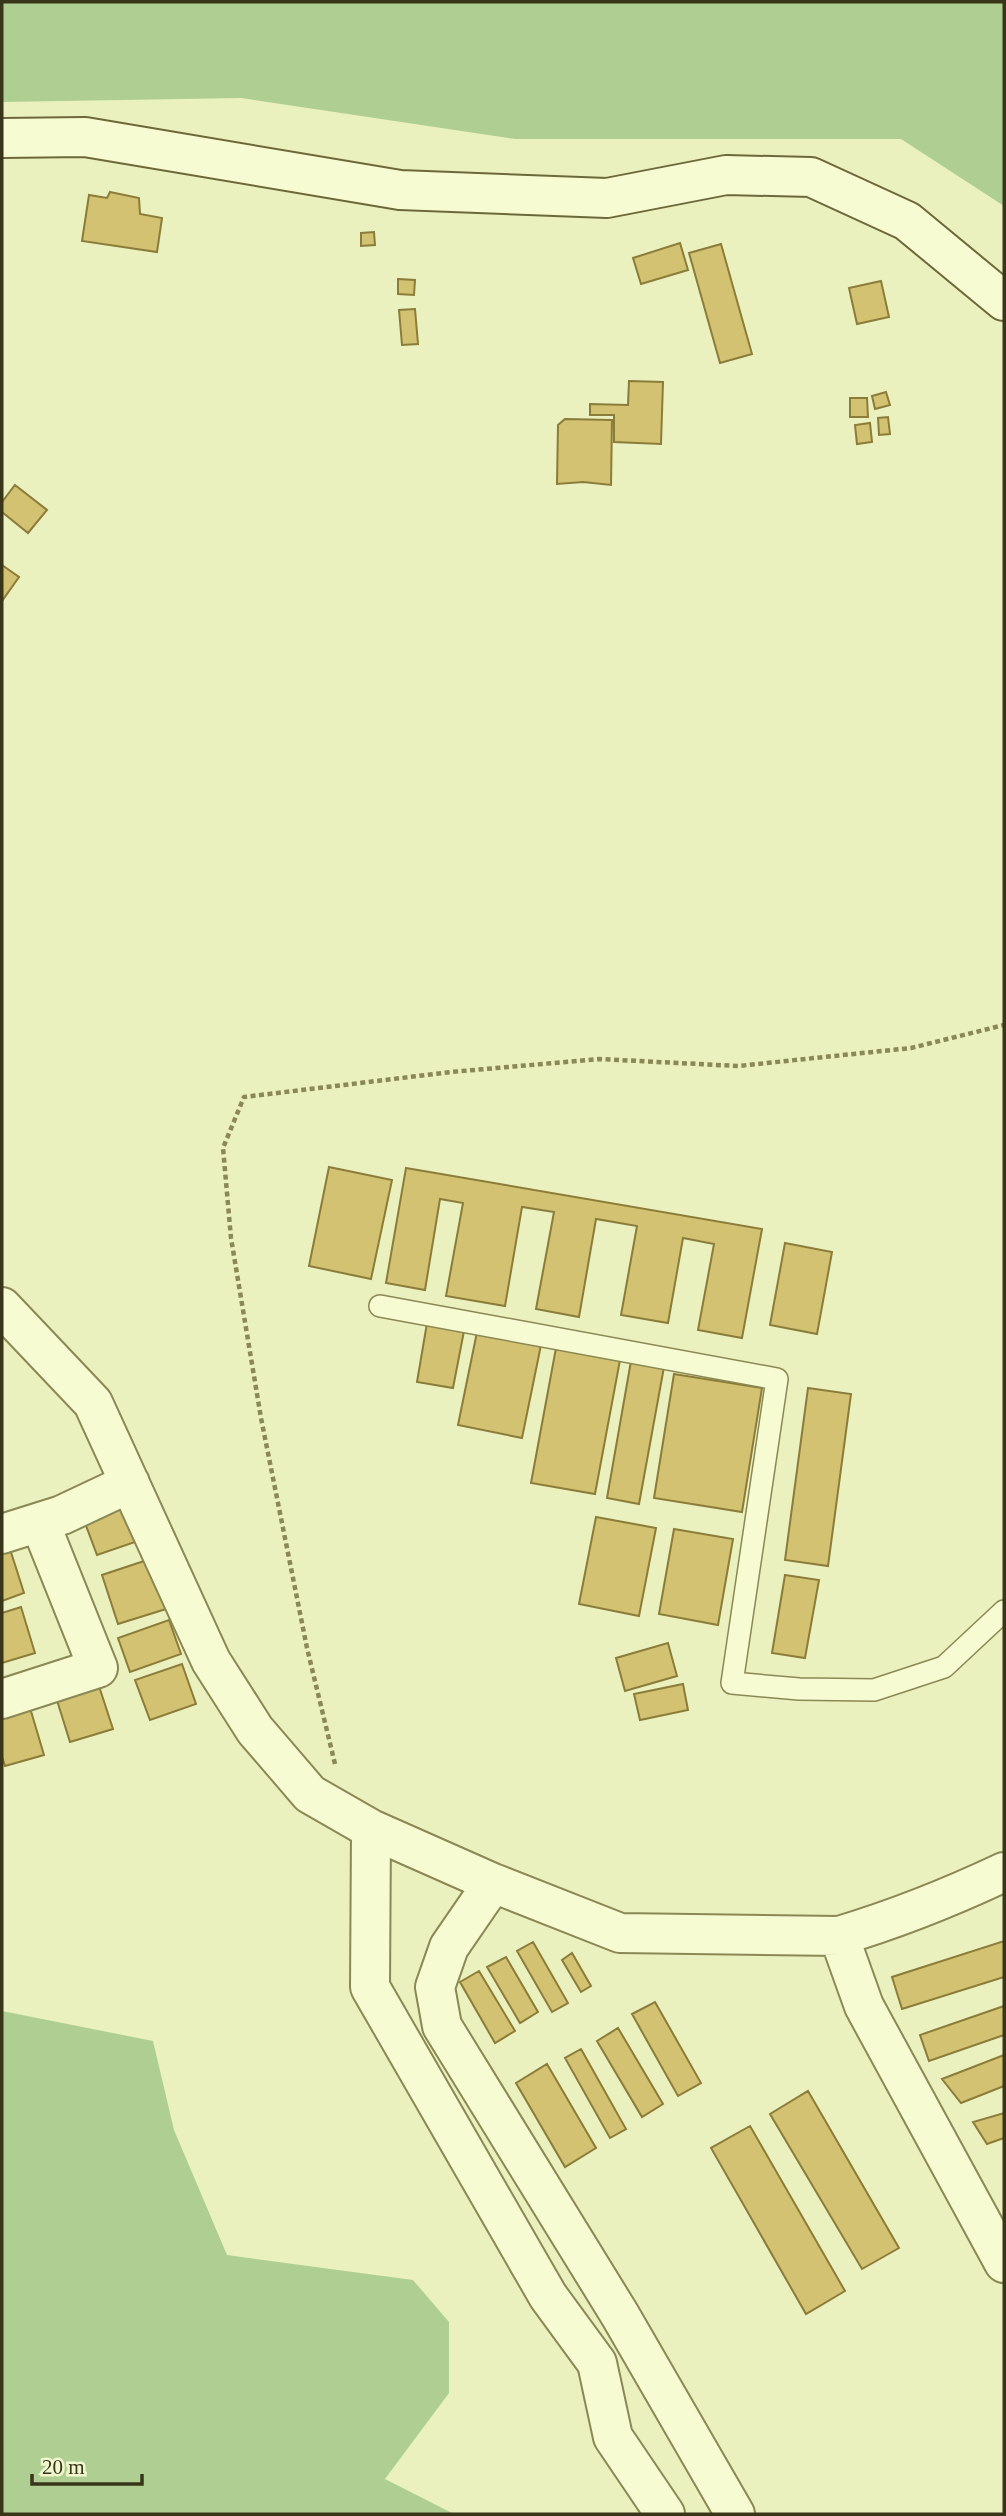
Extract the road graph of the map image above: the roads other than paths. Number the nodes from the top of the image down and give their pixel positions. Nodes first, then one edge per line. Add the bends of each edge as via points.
1 (2, 138) edge
2 (1004, 301) edge
3 (380, 1306) dead end
4 (2, 1307) edge
5 (130, 1483) junction
6 (40, 1523) junction
7 (2, 1534) edge
8 (1004, 1611) edge
9 (2, 1699) edge
10 (360, 1823) junction
11 (493, 1883) junction
12 (999, 1885) edge
13 (839, 1936) junction
14 (1001, 2249) edge
15 (665, 2514) edge
16 (734, 2514) edge

1 - 2 street via 85,137 400,190 607,198 726,176 811,177 908,221
3 - 8 lane via 777,1379 732,1683 874,1690 944,1667
4 - 5 street via 93,1403
5 - 6 street
5 - 10 street via 211,1661 255,1730 310,1794
6 - 7 street
6 - 9 street via 98,1668
10 - 11 street
10 - 15 street via 370,1987 548,2296 597,2363 613,2437
11 - 13 street via 620,1933
11 - 16 street via 449,1947 435,1987 442,2026 620,2315
12 - 13 street
13 - 14 street via 864,2006

